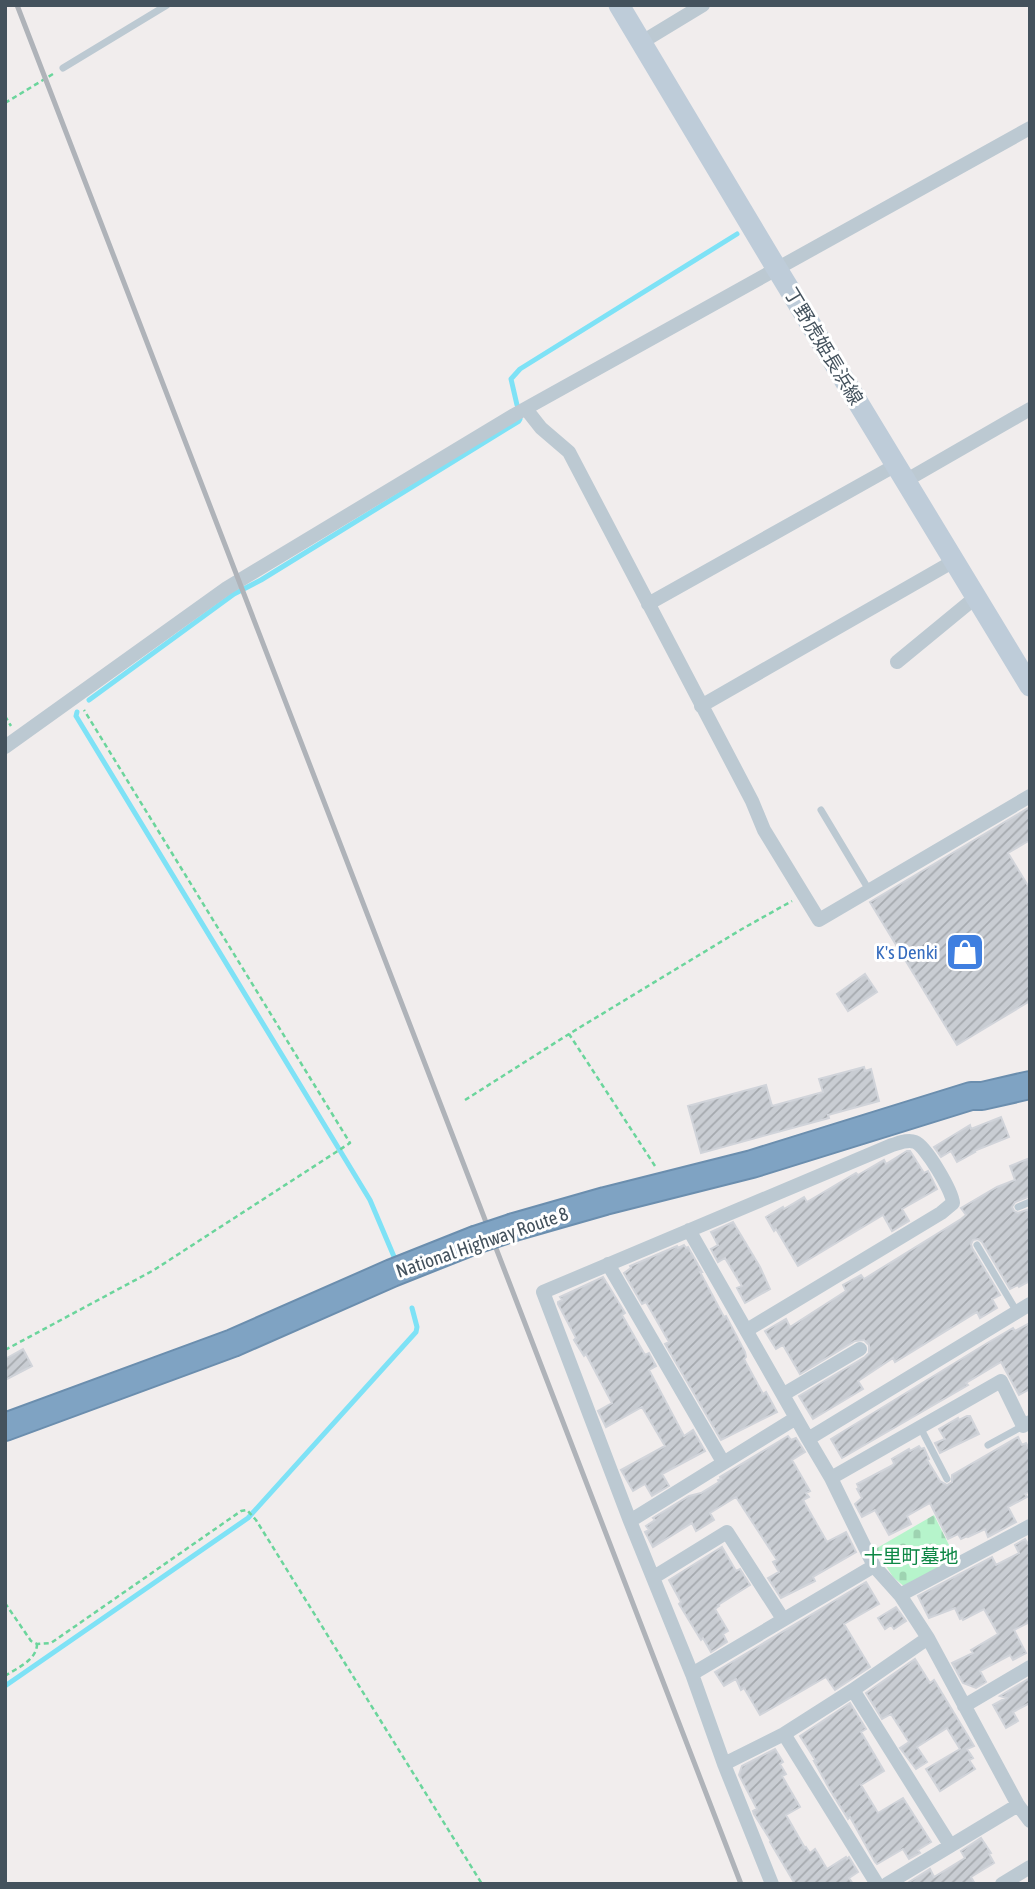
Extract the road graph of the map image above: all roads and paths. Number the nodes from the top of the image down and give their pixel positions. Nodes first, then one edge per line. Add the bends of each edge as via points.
1 (167, 5) edge
2 (619, 5) edge
3 (703, 5) edge
4 (642, 42) junction
5 (63, 68) joint
6 (5, 103) edge
7 (1030, 128) edge
8 (777, 269) junction
9 (526, 409) junction
10 (1030, 409) edge
11 (901, 473) junction
12 (954, 561) junction
13 (976, 597) junction
14 (648, 604) junction
15 (897, 662) dead end
16 (1030, 686) edge
17 (76, 697) junction
18 (701, 706) junction
19 (5, 747) edge
20 (1030, 796) edge
21 (821, 810) dead end
22 (870, 891) junction
23 (804, 895) junction
24 (569, 1034) junction
25 (1030, 1073) edge
26 (1030, 1086) edge
27 (971, 1096) junction
28 (465, 1100) dead end
29 (656, 1169) dead end
30 (1030, 1202) edge
31 (1018, 1207) dead end
32 (690, 1230) junction
33 (977, 1245) dead end
34 (608, 1264) junction
35 (1024, 1308) edge
36 (747, 1330) junction
37 (860, 1349) dead end
38 (5, 1350) edge
39 (784, 1394) junction
40 (796, 1418) junction
41 (1026, 1424) edge
42 (5, 1427) edge
43 (920, 1427) junction
44 (808, 1439) junction
45 (988, 1445) dead end
46 (723, 1462) junction
47 (831, 1478) junction
48 (947, 1479) dead end
49 (630, 1521) junction
50 (1030, 1526) edge
51 (874, 1566) junction
52 (654, 1577) junction
53 (900, 1595) junction
54 (5, 1603) edge
55 (783, 1619) junction
56 (928, 1638) junction
57 (37, 1644) junction
58 (1030, 1667) edge
59 (692, 1674) junction
60 (5, 1676) edge
61 (853, 1690) junction
62 (964, 1706) junction
63 (784, 1734) junction
64 (724, 1764) junction
65 (1017, 1805) junction
66 (1030, 1821) edge
67 (950, 1845) junction
68 (1030, 1867) edge
69 (482, 1884) edge
70 (772, 1884) edge
71 (877, 1884) edge
72 (887, 1884) edge
73 (1002, 1884) edge

1 - 5 lane
2 - 4 main road, 丁野虎姫長浜線
3 - 4 street
4 - 8 main road, 丁野虎姫長浜線
5 - 6 path
7 - 8 street
8 - 9 street
8 - 11 main road, 丁野虎姫長浜線
9 - 14 street via 569,452
9 - 17 street via 227,588
10 - 11 street
11 - 12 main road, 丁野虎姫長浜線
11 - 14 street
12 - 13 main road, 丁野虎姫長浜線
12 - 18 street
13 - 15 street
13 - 16 main road, 丁野虎姫長浜線
14 - 18 street
17 - 19 street
17 - 38 path via 350,1143 155,1270
18 - 23 street via 764,830
20 - 22 street
21 - 22 lane
22 - 23 street via 819,920
23 - 24 path
24 - 28 path
24 - 29 path
25 - 27 highway, National Highway Route 8 via 979,1089
26 - 27 highway, National Highway Route 8
27 - 42 highway, National Highway Route 8, bridge via 752,1164 475,1240 233,1343
30 - 31 lane
32 - 34 street
32 - 36 street
32 - 36 street via 909,1141 926,1152 951,1195 953,1203 941,1213
33 - 35 lane
34 - 46 street
34 - 49 street via 543,1292
35 - 44 street
36 - 39 street
37 - 39 street
39 - 40 street
40 - 44 street
40 - 46 street
41 - 43 street via 1002,1381
41 - 45 lane
43 - 47 street
43 - 48 lane
44 - 47 street
46 - 49 street
47 - 51 street
49 - 52 street
50 - 53 street
51 - 53 street
51 - 55 street
52 - 55 street via 727,1532
52 - 59 street
53 - 56 street
54 - 57 path via 26,1636
55 - 59 street
56 - 61 street
56 - 62 street
57 - 60 path via 33,1657
57 - 69 path via 51,1643 247,1510
58 - 62 street
59 - 64 street
61 - 63 street
61 - 67 street
62 - 65 street
63 - 64 street
63 - 71 street
64 - 70 street
65 - 66 street
65 - 67 street
67 - 72 street
68 - 73 street

